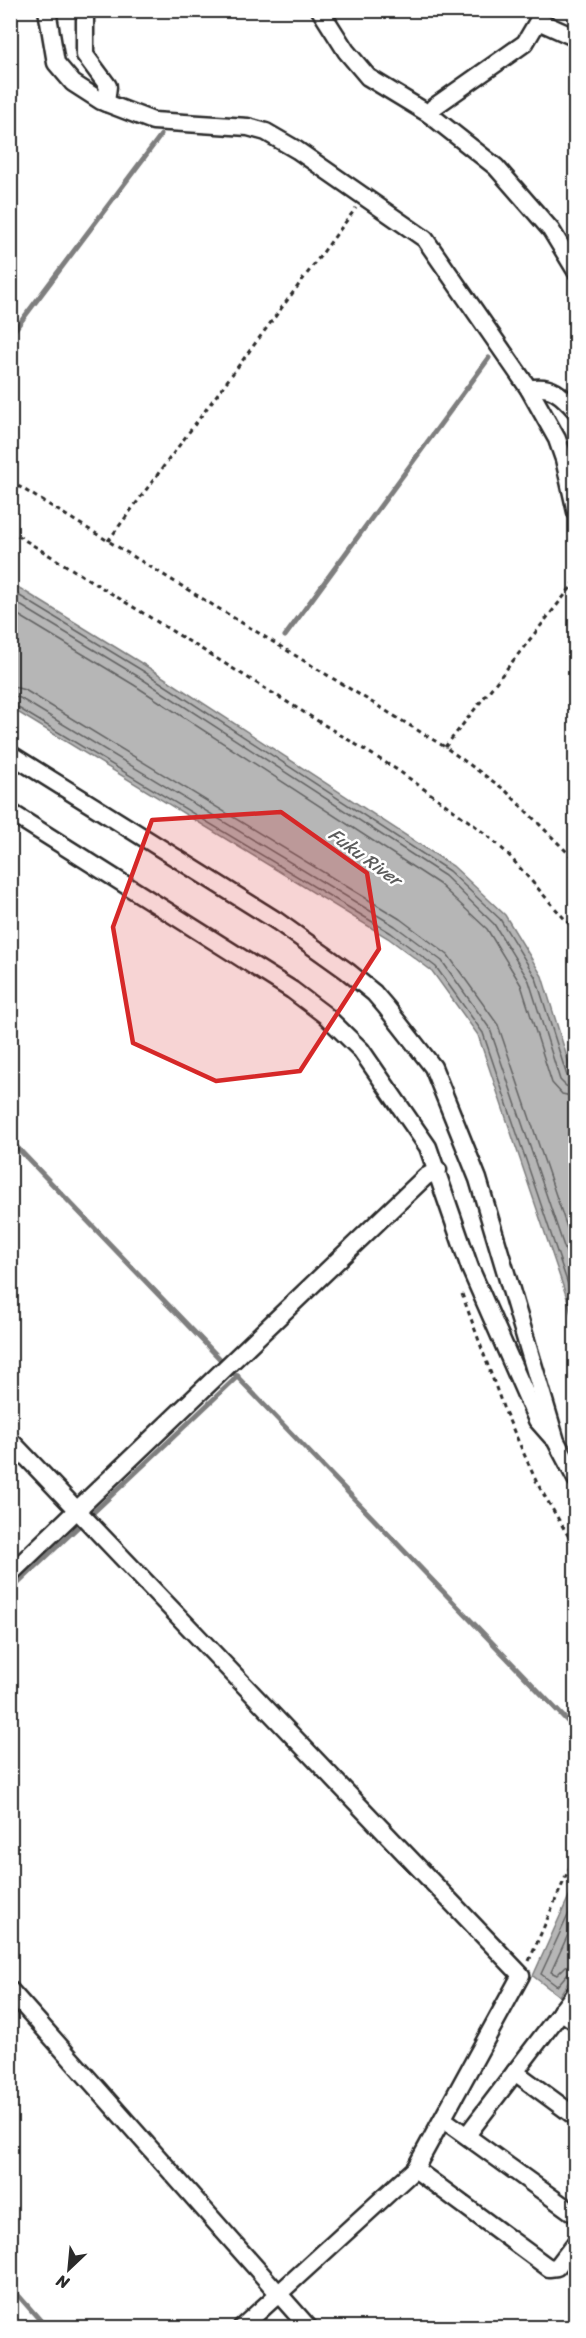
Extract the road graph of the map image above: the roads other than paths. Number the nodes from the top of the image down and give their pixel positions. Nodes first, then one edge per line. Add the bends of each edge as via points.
1 (47, 10) edge
2 (85, 10) edge
3 (320, 10) edge
4 (540, 16) edge
5 (576, 38) edge
6 (106, 103) junction
7 (429, 114) junction
8 (576, 271) edge
9 (530, 389) junction
10 (576, 411) edge
11 (576, 512) edge
12 (10, 754) edge
13 (10, 812) edge
14 (438, 1170) junction
15 (10, 1440) edge
16 (556, 1441) junction
17 (576, 1479) edge
18 (77, 1509) junction
19 (10, 1574) edge
20 (10, 1990) edge
21 (576, 1992) edge
22 (561, 2011) junction
23 (576, 2022) edge
24 (515, 2072) junction
25 (576, 2117) edge
26 (443, 2119) junction
27 (467, 2135) junction
28 (415, 2169) junction
29 (576, 2215) edge
30 (576, 2242) edge
31 (279, 2294) junction
32 (241, 2328) edge
33 (309, 2328) edge

1 - 6 street via 56,63 73,83
2 - 6 street via 85,55 108,86
3 - 7 street via 368,77
4 - 5 street
4 - 7 street via 525,43
6 - 9 street via 153,121 257,129 297,150 425,239
7 - 8 street via 477,150 508,180 551,230
9 - 10 street via 555,390
9 - 11 street via 557,439
12 - 16 street via 276,921 347,971 386,1007 433,1067 478,1179
13 - 14 street via 292,990 325,1015 380,1074 428,1147
14 - 16 street via 470,1268 510,1363 537,1420
14 - 18 street via 425,1177
15 - 18 street
16 - 17 street
18 - 19 street
18 - 26 street via 521,1975
20 - 31 street
21 - 22 street
22 - 23 street
22 - 24 street
24 - 25 street
24 - 27 street
26 - 27 street
26 - 28 street
27 - 29 street
28 - 30 street via 549,2268 557,2267
28 - 31 street
31 - 32 street
31 - 33 street

